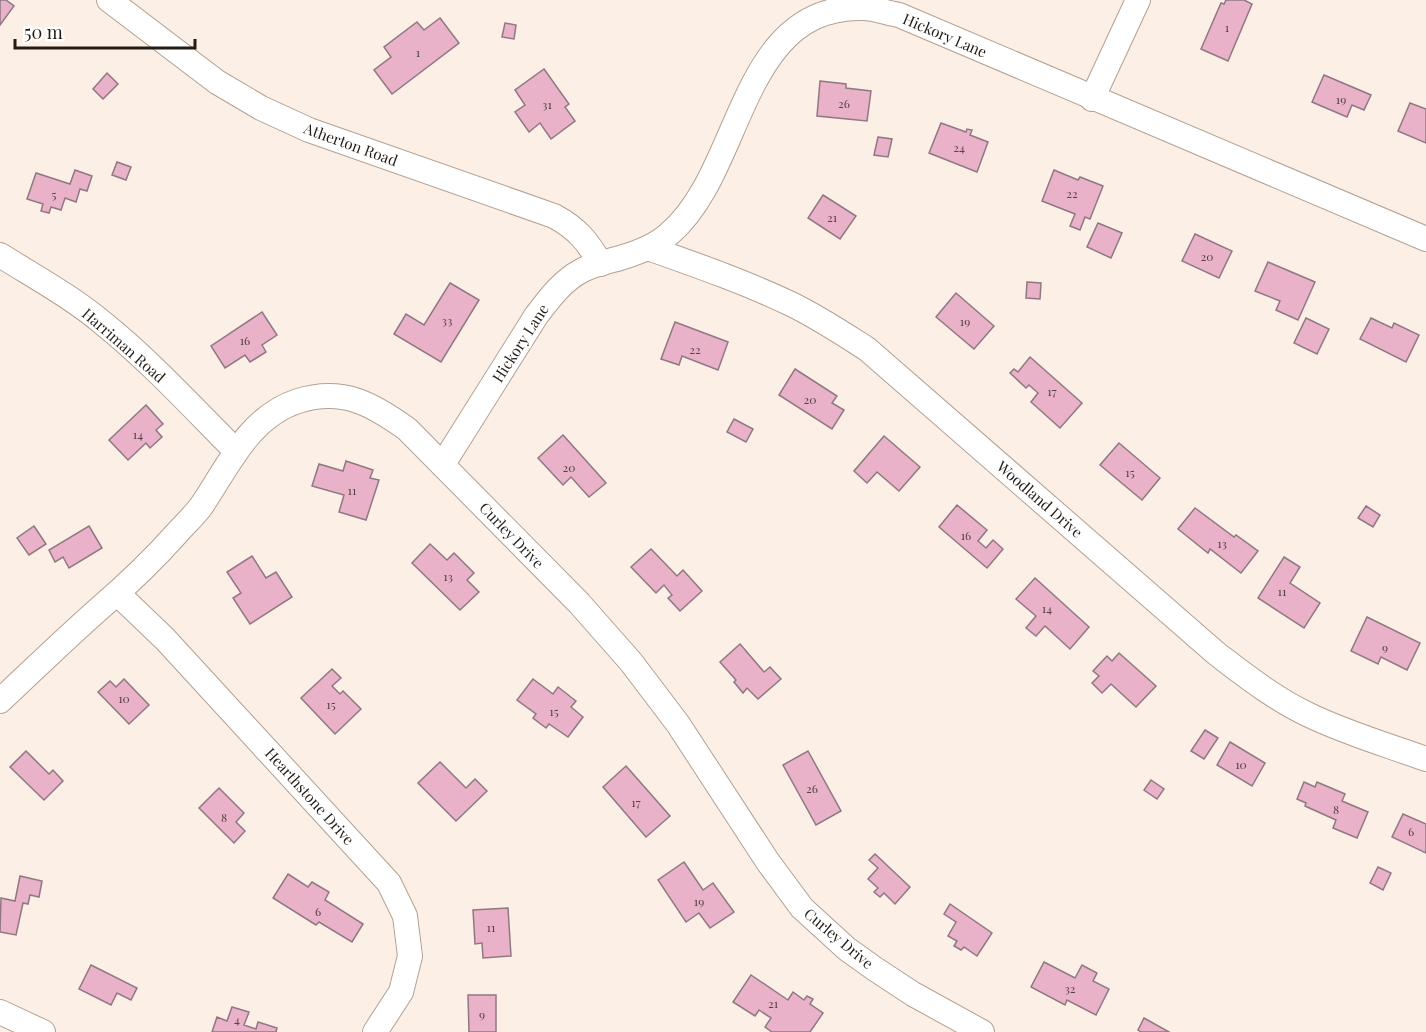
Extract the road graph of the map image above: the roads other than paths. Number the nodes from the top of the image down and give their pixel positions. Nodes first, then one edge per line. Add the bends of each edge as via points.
1 (109, 0) edge
2 (1138, 0) edge
3 (1092, 99) junction
4 (1426, 239) edge
5 (648, 248) junction
6 (0, 255) edge
7 (601, 264) junction
8 (237, 451) junction
9 (442, 464) junction
10 (117, 594) junction
11 (0, 700) edge
12 (1426, 759) edge
13 (0, 1012) edge
14 (43, 1032) edge
15 (375, 1032) edge
16 (982, 1032) edge

1 - 7 street, Atherton Road via 210,77 261,108 319,134 554,216 584,237
2 - 3 street
3 - 4 street, Hickory Lane
3 - 5 street, Hickory Lane via 899,15 864,8 829,12 796,27 770,55 700,195 669,234
5 - 7 street, Hickory Lane
5 - 12 street, Woodland Drive via 731,279 828,323 900,376 1246,676 1310,716
6 - 8 street, Harriman Road via 103,323
7 - 9 street, Hickory Lane via 581,271 563,284 536,316
8 - 9 street, Curley Drive via 249,433 280,409 298,401 332,396 368,404 388,415
8 - 10 street, Curley Drive via 200,508
9 - 16 street, Curley Drive via 579,603 631,662 678,724 802,908 839,943 875,969
10 - 11 street, Curley Drive
10 - 15 street, Hearthstone Drive via 165,639 389,883 405,916 410,956 401,992
13 - 14 street

